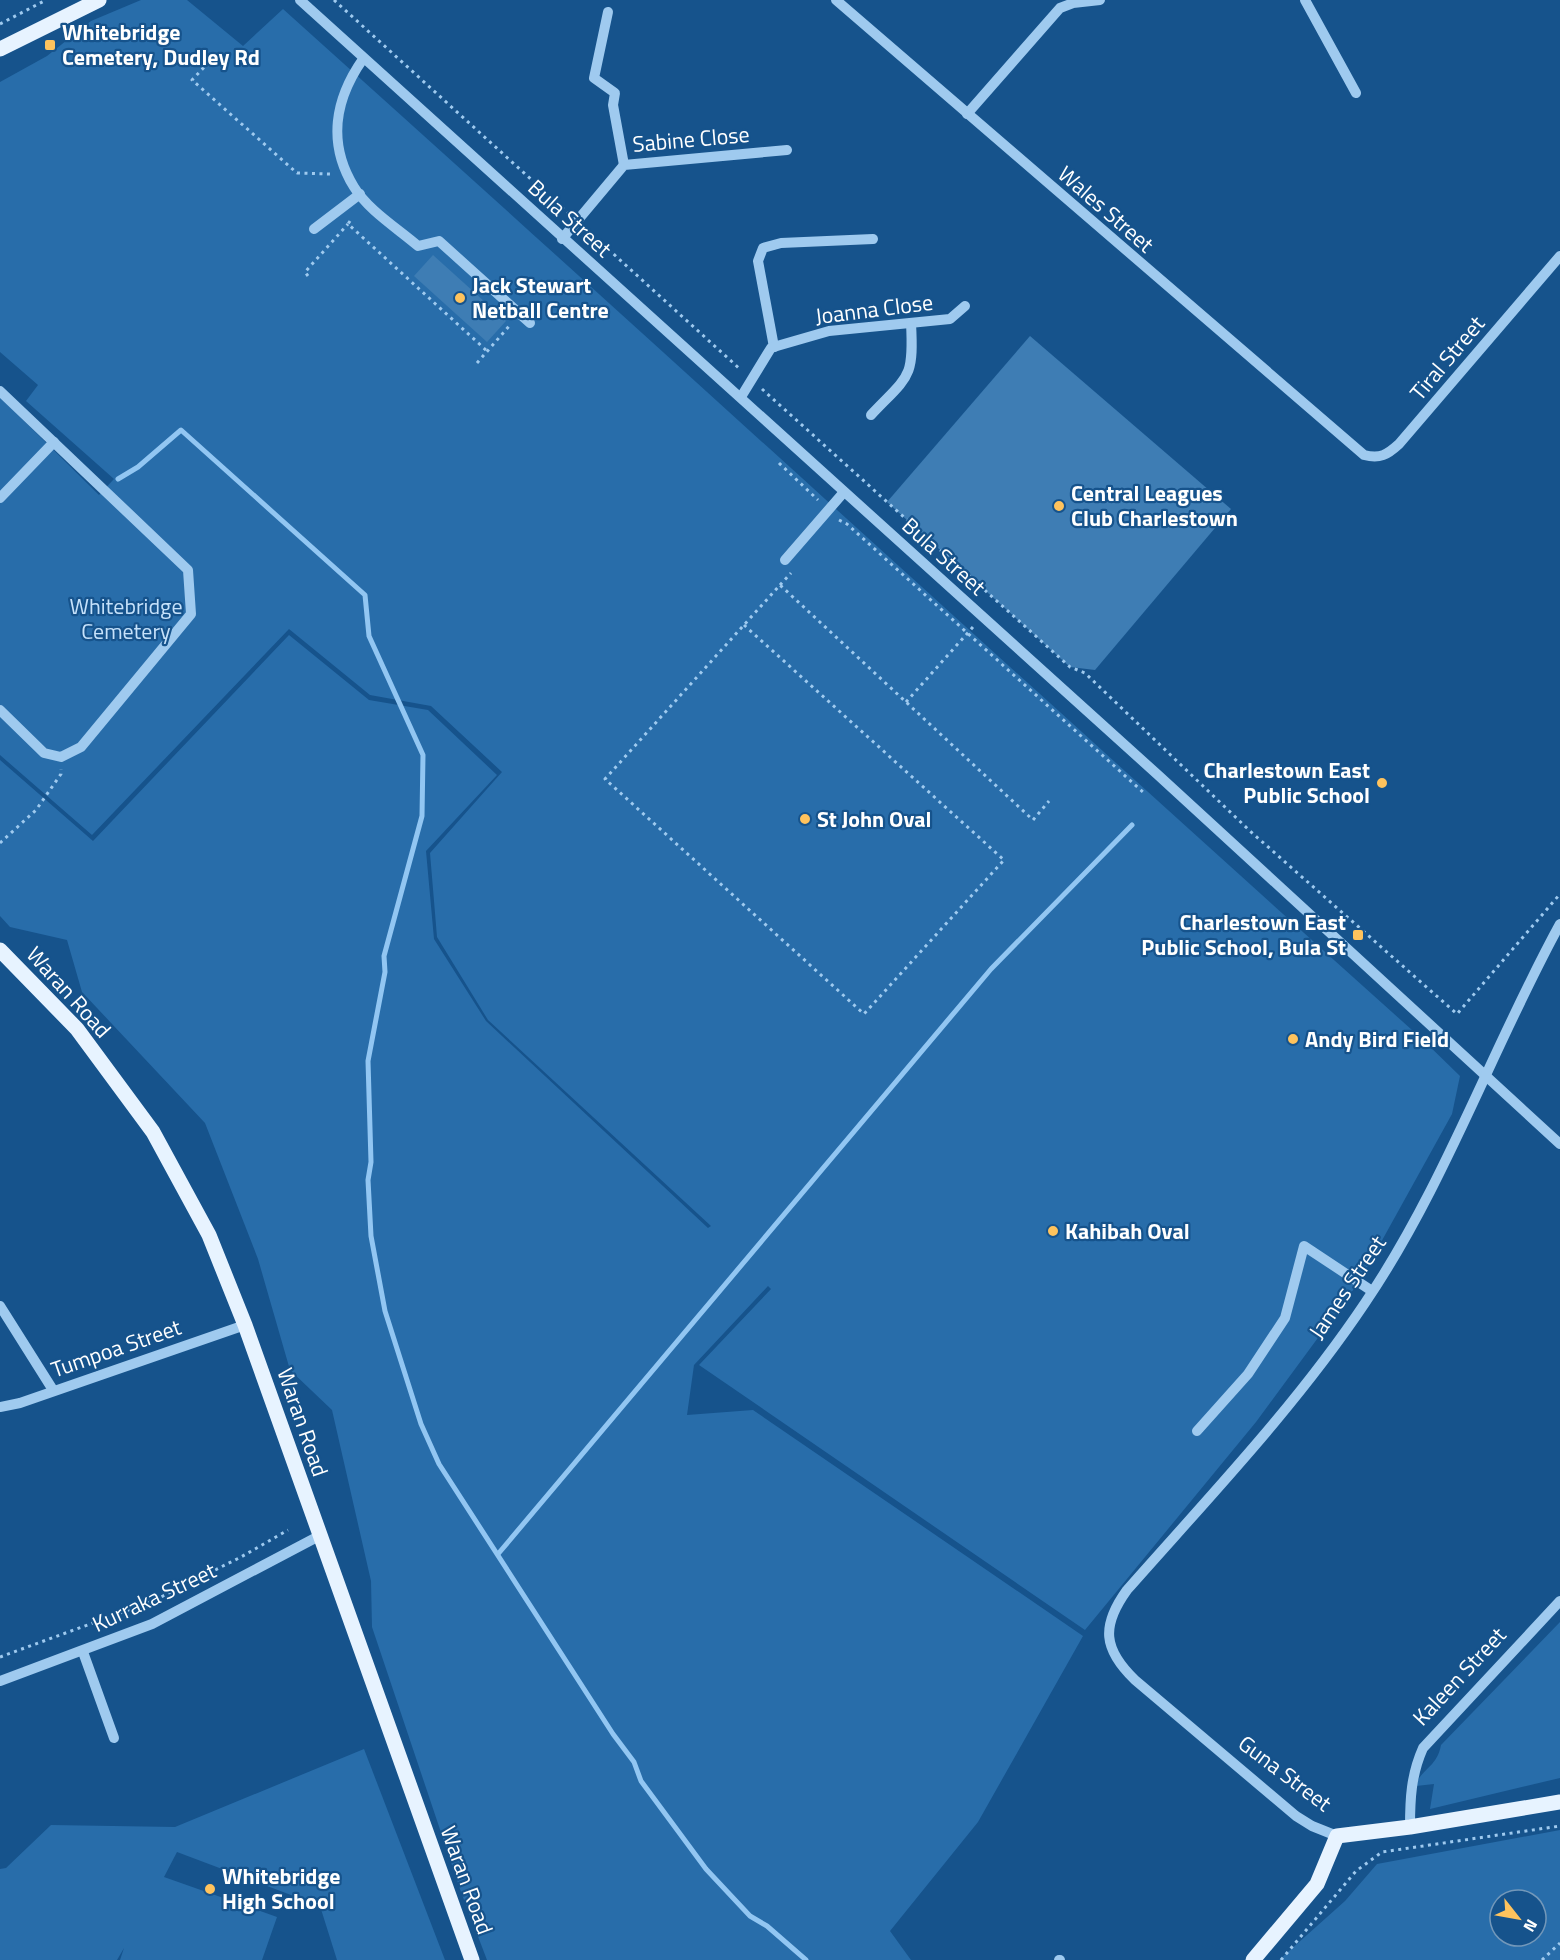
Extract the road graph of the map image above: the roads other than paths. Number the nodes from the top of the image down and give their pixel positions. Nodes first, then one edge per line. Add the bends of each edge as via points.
1 (99, 0) edge
2 (300, 0) edge
3 (836, 0) edge
4 (1100, 0) edge
5 (1305, 0) edge
6 (608, 12) dead end
7 (0, 49) edge
8 (363, 59) junction
9 (1356, 93) dead end
10 (967, 114) junction
11 (787, 150) dead end
12 (624, 165) junction
13 (360, 194) junction
14 (314, 229) dead end
15 (562, 239) junction
16 (873, 239) dead end
17 (1560, 256) edge
18 (965, 306) dead end
19 (530, 323) dead end
20 (911, 323) junction
21 (774, 347) junction
22 (0, 391) edge
23 (741, 397) junction
24 (871, 415) dead end
25 (54, 442) junction
26 (1351, 447) joint
27 (844, 492) junction
28 (0, 498) edge
29 (785, 560) dead end
30 (0, 710) edge
31 (1560, 924) edge
32 (0, 950) edge
33 (1485, 1076) junction
34 (1560, 1144) edge
35 (1372, 1291) junction
36 (0, 1306) edge
37 (245, 1325) junction
38 (53, 1390) junction
39 (0, 1407) edge
40 (1197, 1431) dead end
41 (319, 1536) junction
42 (1560, 1601) edge
43 (1108, 1632) joint
44 (83, 1652) junction
45 (0, 1681) edge
46 (114, 1738) dead end
47 (1560, 1802) edge
48 (1410, 1827) junction
49 (1337, 1836) junction
50 (472, 1960) edge
51 (1253, 1960) edge

1 - 7 main road
2 - 8 street, Bula Street
3 - 10 street, Wales Street
4 - 10 street via 1060,8
5 - 9 street
6 - 12 street via 594,78 615,93 613,105
8 - 13 street via 343,92 336,118 341,155
8 - 15 street, Bula Street
10 - 26 street, Wales Street
11 - 12 street, Sabine Close
12 - 15 street, Sabine Close
13 - 14 street
13 - 19 street via 418,246 439,241
15 - 23 street, Bula Street
16 - 21 street via 781,243 763,248 758,261
17 - 26 street, Tiral Street via 1394,449 1376,458
18 - 20 street, Joanna Close via 950,319
20 - 21 street, Joanna Close via 828,331
20 - 24 street via 913,358 909,374
21 - 23 street
22 - 25 street
23 - 27 street, Bula Street
25 - 28 street
25 - 30 street via 188,570 190,615 81,747 61,757 44,753
27 - 29 street
27 - 33 street, Bula Street
31 - 33 street, James Street
32 - 37 main road, Waran Road via 77,1029 153,1132 209,1235
33 - 34 street, Bula Street
33 - 35 street, James Street via 1422,1206
35 - 40 street via 1304,1246 1285,1318 1248,1374
35 - 43 street, James Street via 1287,1406 1127,1590 1114,1608
36 - 38 street
37 - 38 street, Tumpoa Street
37 - 41 main road, Waran Road
38 - 39 street, Tumpoa Street
41 - 44 street, Kurraka Street via 152,1624
41 - 50 main road, Waran Road
42 - 48 street, Kaleen Street via 1423,1748 1414,1768
43 - 49 street, Guna Street via 1114,1656 1135,1680 1296,1816
44 - 45 street, Kurraka Street
44 - 46 street
47 - 48 main road, Guna Street
48 - 49 main road, Guna Street
49 - 51 main road via 1317,1884

